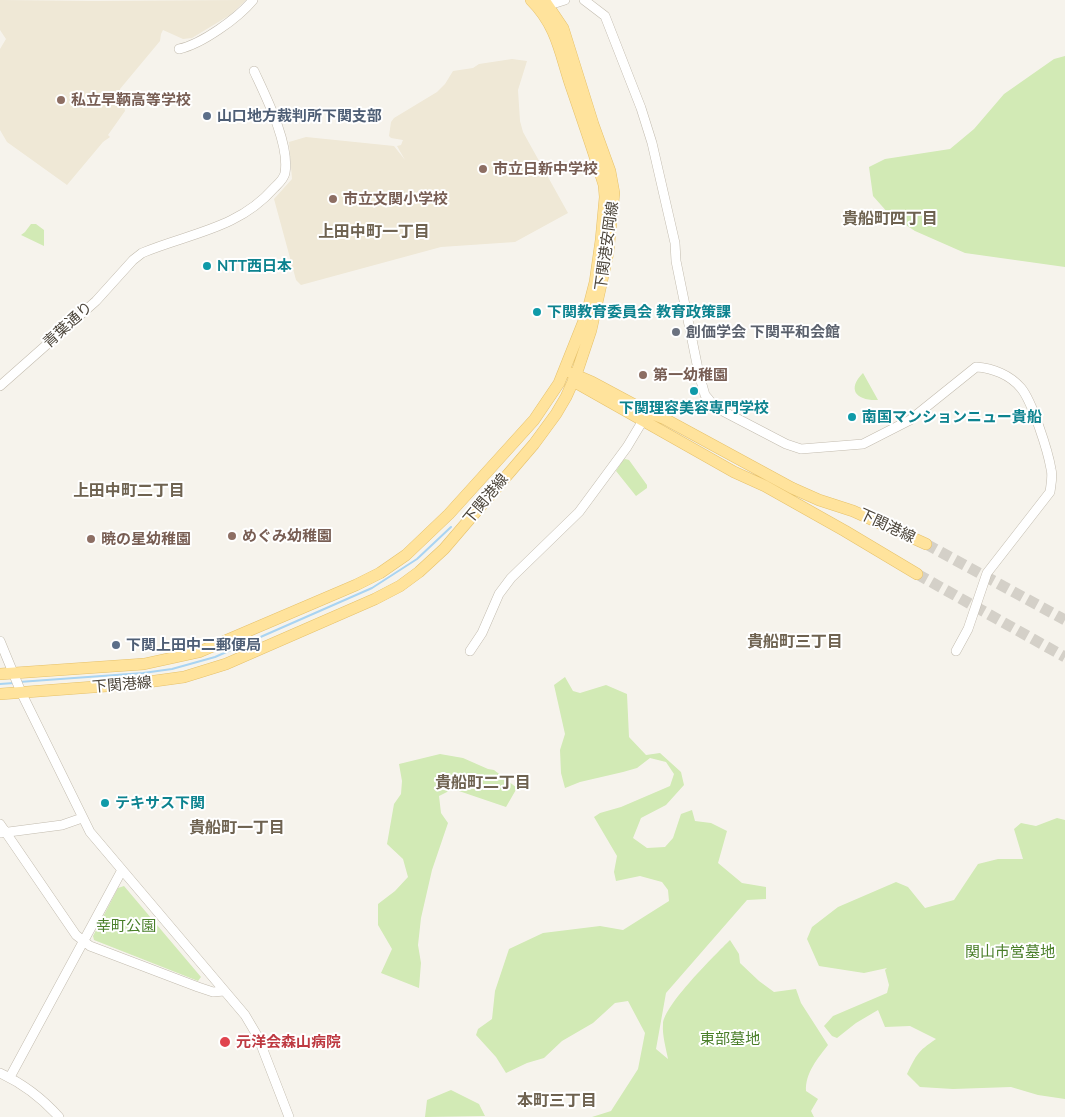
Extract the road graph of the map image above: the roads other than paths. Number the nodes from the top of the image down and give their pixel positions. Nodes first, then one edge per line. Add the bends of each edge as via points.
1 (253, 0) edge
2 (530, 0) edge
3 (565, 0) edge
4 (584, 0) edge
5 (545, 5) edge
6 (179, 49) dead end
7 (254, 72) dead end
8 (564, 372) junction
9 (575, 378) junction
10 (0, 386) edge
11 (646, 417) junction
12 (926, 544) tunnel mouth
13 (917, 574) tunnel mouth
14 (0, 641) edge
15 (470, 651) dead end
16 (956, 651) dead end
17 (0, 674) edge
18 (17, 683) junction
19 (0, 694) edge
20 (82, 818) junction
21 (0, 824) edge
22 (3, 832) edge
23 (122, 870) junction
24 (83, 941) junction
25 (224, 991) junction
26 (0, 1073) edge
27 (10, 1077) junction
28 (59, 1117) edge
29 (289, 1117) edge

1 - 6 street via 237,17 188,47
2 - 5 main road, 下関港安岡線
3 - 5 street
4 - 16 street via 605,16 652,143 699,374 710,403 786,444 814,449 863,444 910,420 976,367 996,370 1023,391 1049,461 1052,476 1050,492 987,573 968,629
5 - 8 main road, 下関港安岡線 via 606,197 593,290
5 - 9 main road, 下関港安岡線 via 563,28 613,183 608,254 595,315
7 - 10 street, 青葉通り via 280,136 285,164 283,178 262,200 235,220 142,253 96,301
8 - 9 main road, 下関港線
8 - 18 main road, 下関港線 via 534,420 449,514 406,555 373,576 199,652 144,664
9 - 11 main road, 下関港線
9 - 18 main road, 下関港線 via 556,414 534,444 444,549 400,586 226,664 184,677 133,684
11 - 12 main road, 下関港線 via 665,419 800,492 853,511
11 - 13 main road, 下関港線 via 734,472 765,486
11 - 15 street via 579,512 511,578 499,594 482,633
14 - 18 street
17 - 18 main road, 下関港線
18 - 19 main road, 下関港線
18 - 20 street
20 - 22 street via 69,823
20 - 23 street
21 - 22 street
22 - 24 street
23 - 24 street
23 - 25 street
24 - 25 street via 198,988
24 - 27 street
25 - 29 street via 252,1026
26 - 27 street
27 - 28 street via 42,1099

